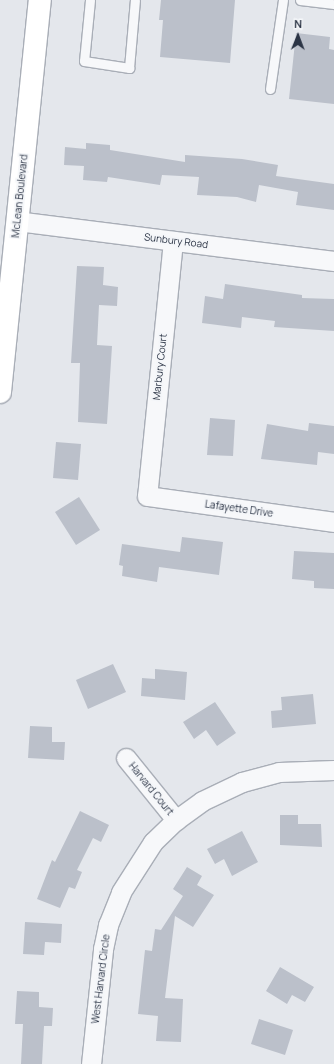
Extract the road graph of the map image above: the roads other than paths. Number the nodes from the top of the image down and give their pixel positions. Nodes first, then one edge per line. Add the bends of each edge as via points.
1 (40, 0) edge
2 (90, 0) edge
3 (136, 0) edge
4 (283, 0) edge
5 (300, 0) edge
6 (334, 4) edge
7 (270, 89) dead end
8 (17, 221) junction
9 (173, 241) junction
10 (334, 261) edge
11 (3, 327) edge
12 (0, 392) edge
13 (147, 494) joint
14 (334, 522) edge
15 (126, 758) dead end
16 (334, 770) edge
17 (176, 820) junction
18 (91, 1064) edge

1 - 8 main road, McLean Boulevard
2 - 3 lane via 84,61 129,68
4 - 7 lane
5 - 6 lane
8 - 9 street, Sunbury Road
8 - 11 main road, McLean Boulevard
9 - 10 street, Sunbury Road
9 - 13 street, Marbury Court
11 - 12 main road, McLean Boulevard
13 - 14 street, Lafayette Drive
15 - 17 street, Harvard Court
16 - 17 street, West Harvard Circle via 279,772 242,782 202,801
17 - 18 street, West Harvard Circle via 153,842 136,865 121,892 108,925 103,949

